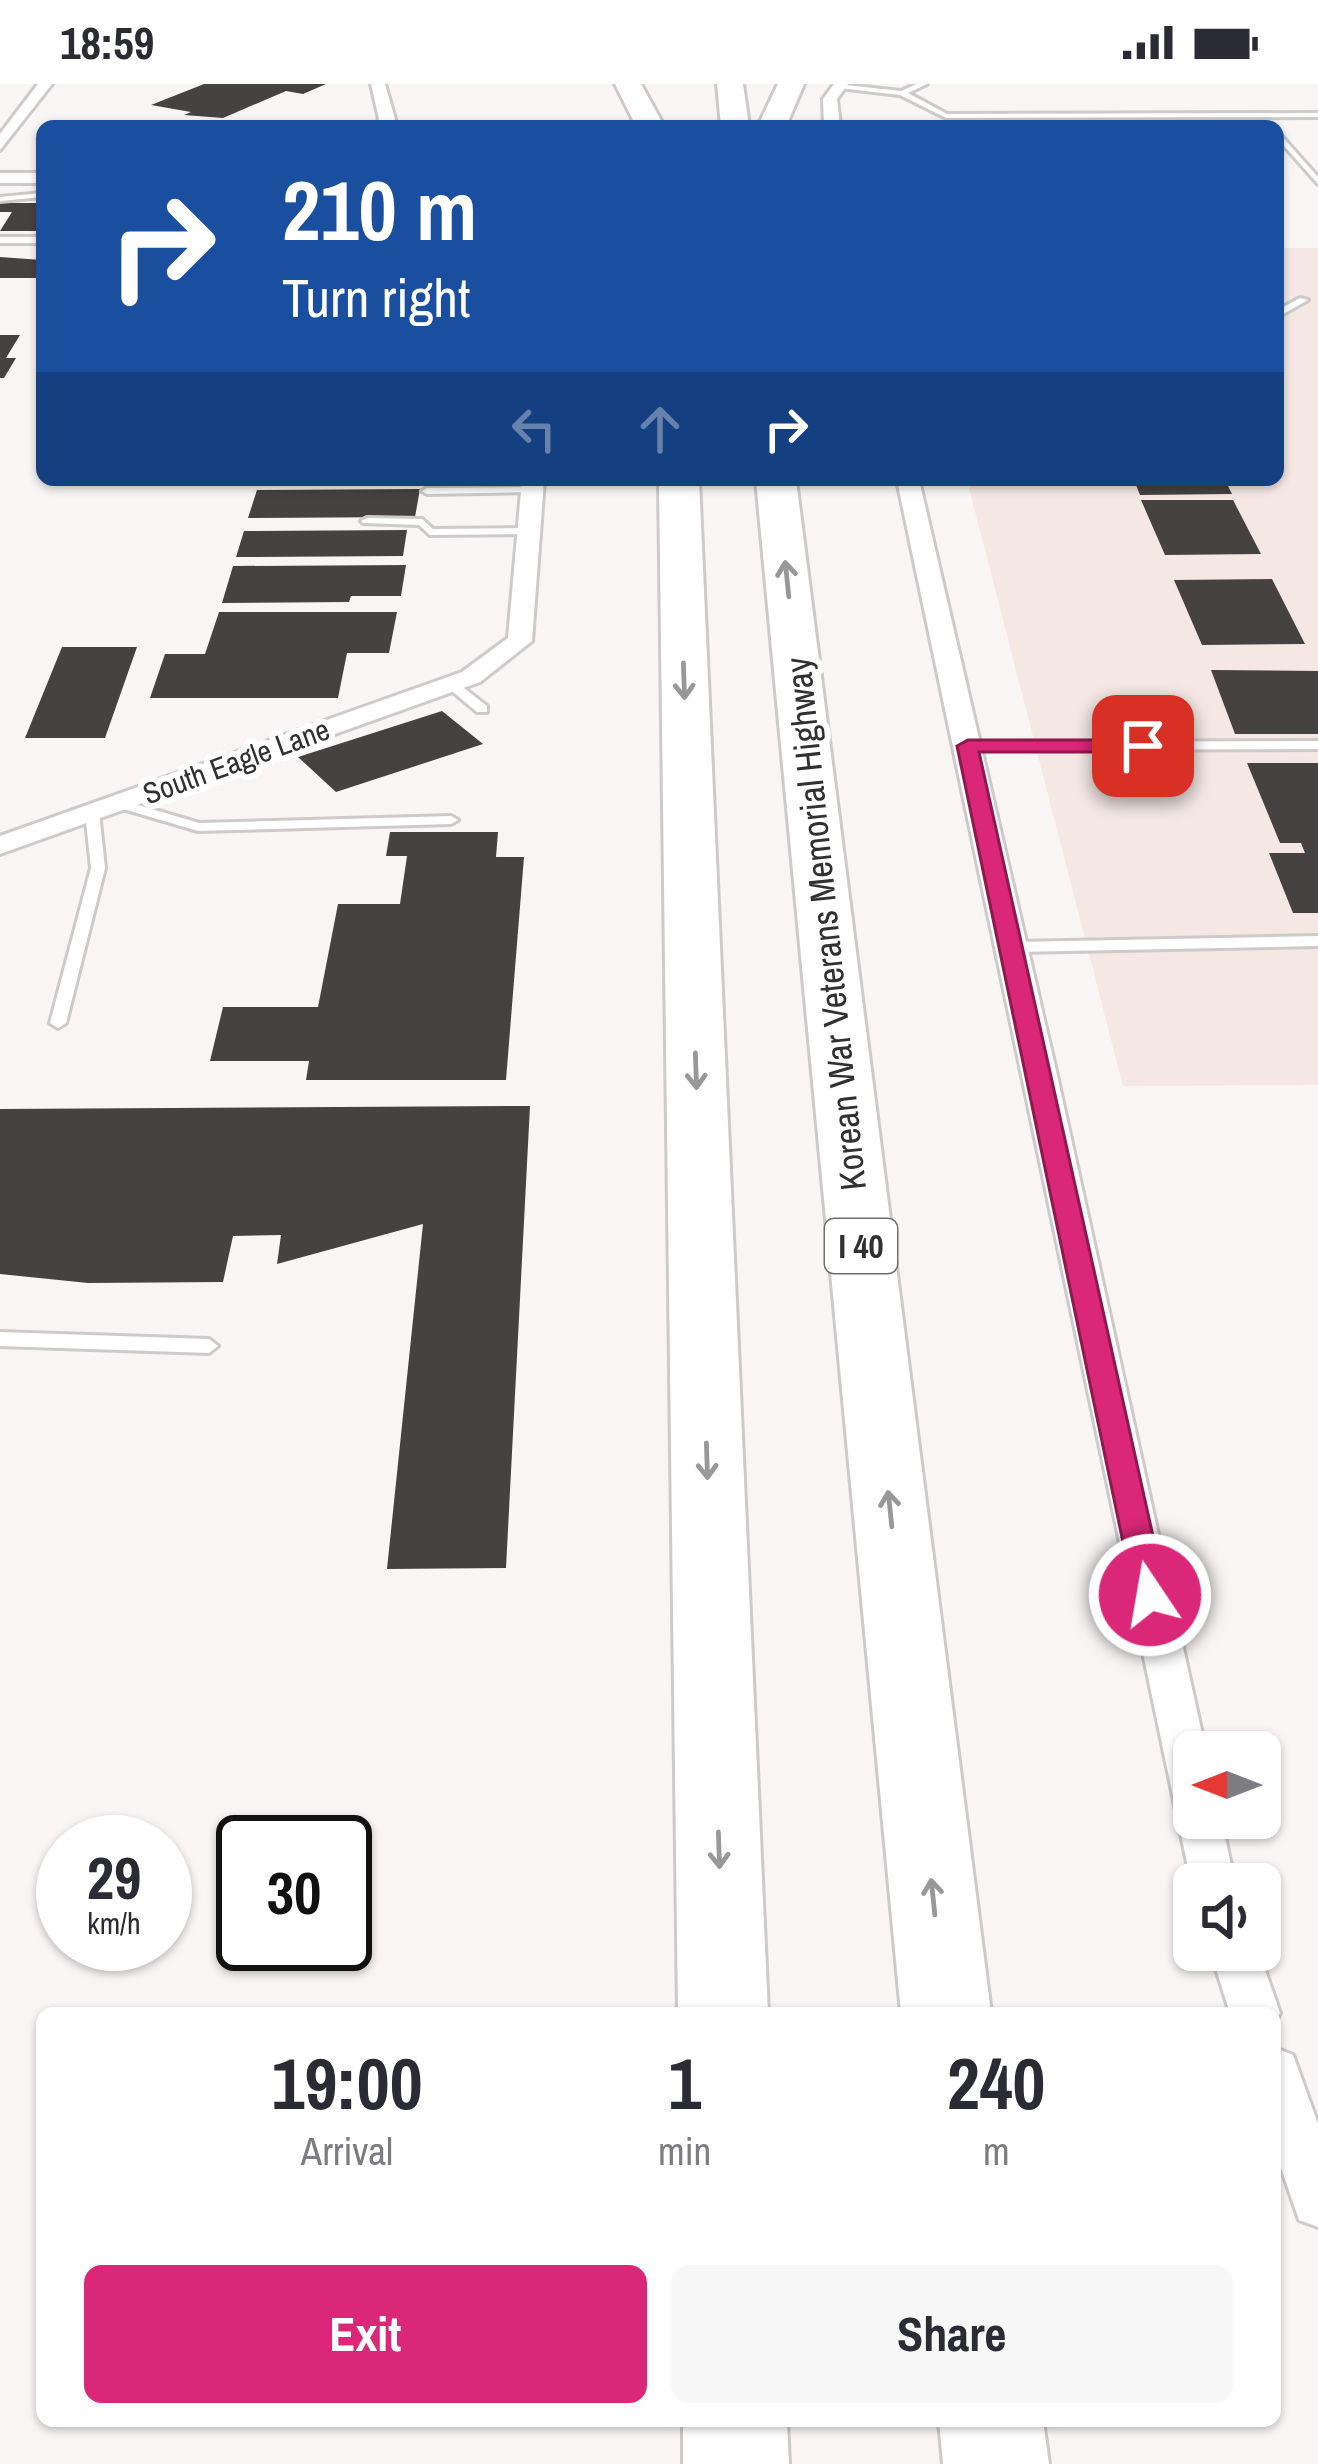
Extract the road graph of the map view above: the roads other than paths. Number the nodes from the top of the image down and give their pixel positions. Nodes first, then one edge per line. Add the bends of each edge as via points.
1 (45, 84) edge
2 (378, 84) edge
3 (628, 84) edge
4 (730, 84) edge
5 (791, 84) edge
6 (923, 84) edge
7 (840, 85) edge
8 (902, 93) junction
9 (0, 114) edge
10 (23, 114) junction
11 (1264, 116) junction
12 (1318, 116) edge
13 (662, 119) edge
14 (387, 120) edge
15 (734, 120) edge
16 (775, 120) edge
17 (832, 120) edge
18 (1267, 120) edge
19 (1284, 141) edge
20 (1, 142) edge
21 (0, 178) edge
22 (36, 178) edge
23 (1318, 182) edge
24 (36, 196) edge
25 (0, 199) edge
26 (0, 240) edge
27 (36, 240) edge
28 (1304, 300) dead end
29 (1284, 311) edge
30 (514, 486) edge
31 (532, 486) edge
32 (679, 486) edge
33 (777, 486) edge
34 (909, 486) edge
35 (427, 491) dead end
36 (367, 521) dead end
37 (529, 531) junction
38 (461, 680) junction
39 (482, 709) dead end
40 (1318, 745) edge
41 (968, 746) junction
42 (105, 808) junction
43 (451, 820) dead end
44 (0, 846) edge
45 (1318, 941) edge
46 (1012, 947) junction
47 (58, 1024) dead end
48 (0, 1339) edge
49 (209, 1346) dead end
50 (1179, 1731) edge
51 (1241, 1971) edge
52 (723, 2007) edge
53 (945, 2007) edge
54 (1253, 2007) edge
55 (1281, 2090) edge
56 (1318, 2201) edge
57 (735, 2427) edge
58 (993, 2427) edge
59 (736, 2464) edge
60 (996, 2464) edge

1 - 10 street
2 - 14 street
3 - 13 highway
4 - 15 highway
5 - 16 highway
6 - 8 lane
7 - 8 lane
7 - 17 street via 830,98
8 - 11 lane via 946,116
9 - 10 lane
10 - 20 street
11 - 12 lane
11 - 18 lane
19 - 23 lane
21 - 22 street
24 - 25 lane
26 - 27 lane
28 - 29 lane
30 - 35 lane
31 - 37 street, South Eagle Lane
32 -> 52 highway
53 -> 33 highway, Korean War Veterans Memorial Highway / I 40
34 - 41 street
36 - 37 lane via 422,521 430,532
37 - 38 street, South Eagle Lane via 520,641
38 - 39 lane
38 - 42 street, South Eagle Lane
40 - 41 lane
41 - 46 street
42 - 43 lane via 198,827
42 - 44 street, South Eagle Lane
42 - 47 lane
45 - 46 lane
46 - 50 street
48 - 49 lane
51 - 54 street
55 - 56 street
57 - 59 highway
58 - 60 highway

